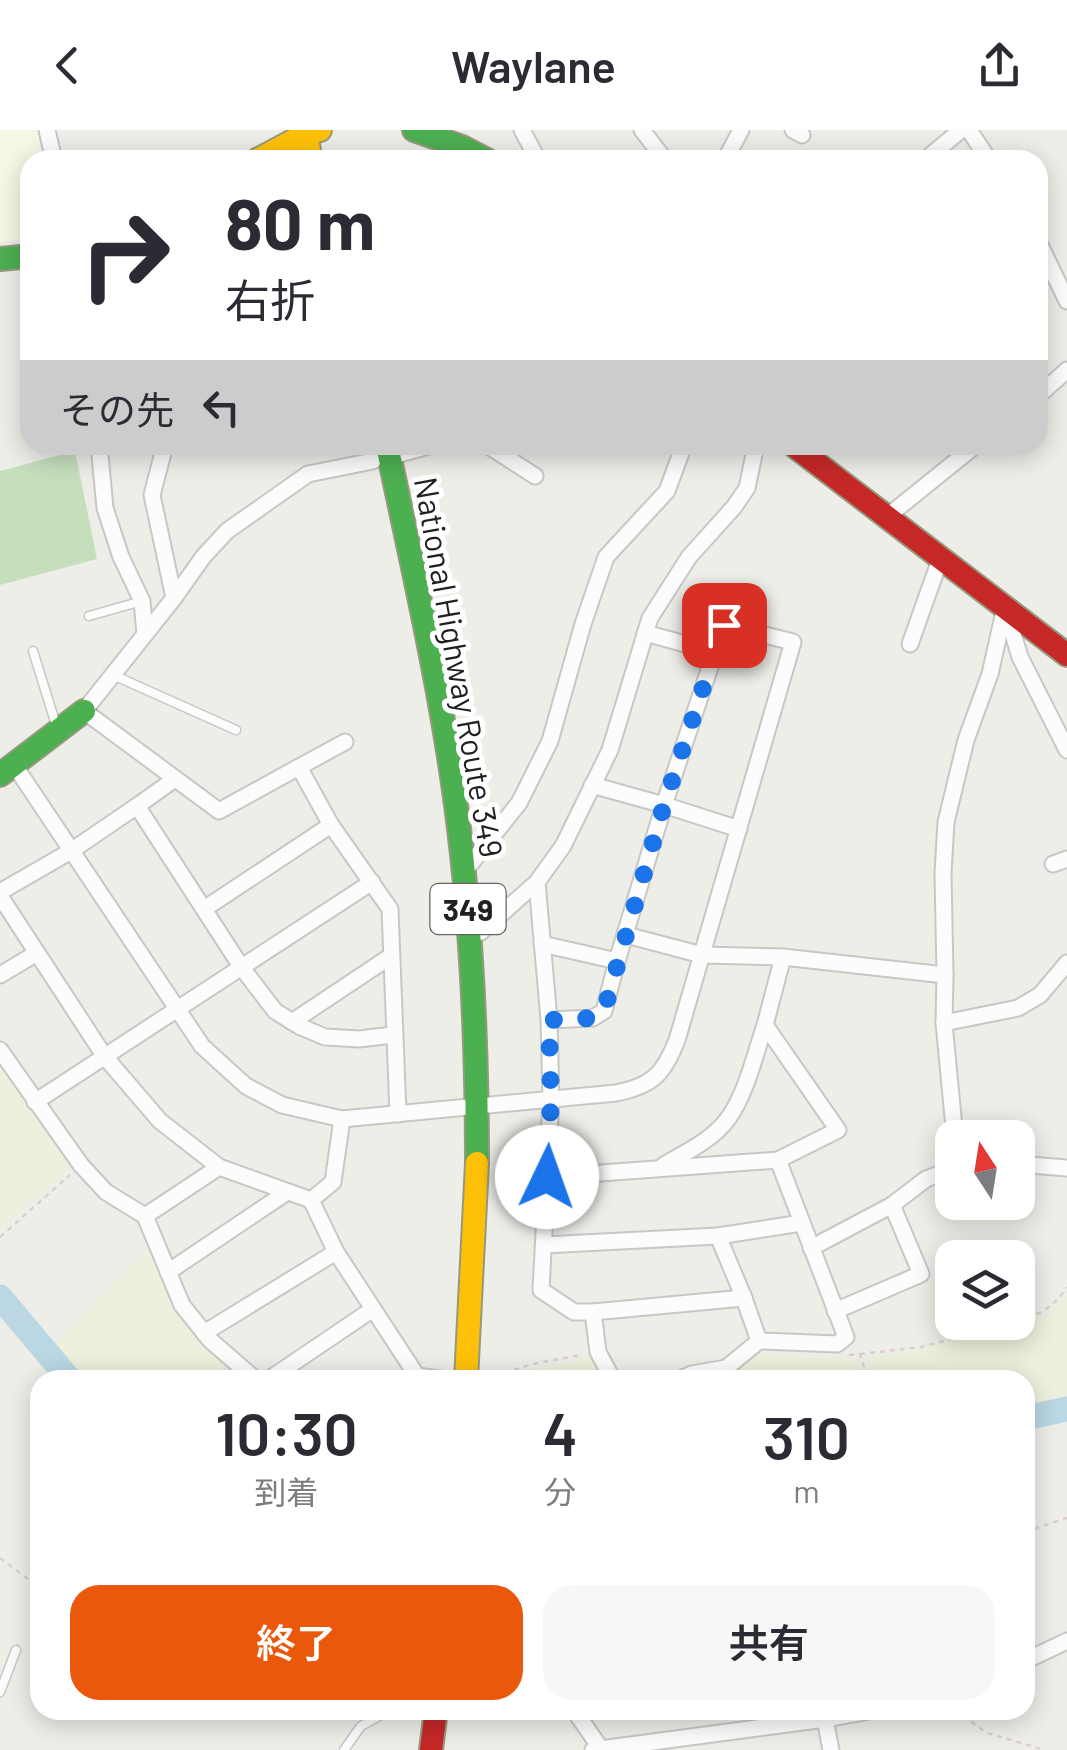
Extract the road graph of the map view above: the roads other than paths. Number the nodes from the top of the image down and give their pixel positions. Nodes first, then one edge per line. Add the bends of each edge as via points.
1 (414, 130) edge
2 (642, 130) edge
3 (965, 130) edge
4 (314, 131) edge
5 (277, 150) edge
6 (468, 150) edge
7 (657, 150) edge
8 (938, 150) edge
9 (980, 150) edge
10 (1060, 266) edge
11 (1067, 301) edge
12 (1067, 370) edge
13 (1048, 387) edge
14 (101, 455) edge
15 (162, 455) edge
16 (370, 455) edge
17 (381, 455) edge
18 (381, 455) edge
19 (502, 455) edge
20 (680, 455) edge
21 (754, 455) edge
22 (814, 455) edge
23 (964, 455) edge
24 (535, 476) dead end
25 (888, 516) junction
26 (941, 557) junction
27 (174, 598) junction
28 (142, 601) junction
29 (1005, 607) junction
30 (90, 616) dead end
31 (645, 633) junction
32 (145, 634) junction
33 (910, 644) dead end
34 (33, 651) dead end
35 (715, 652) junction
36 (1067, 654) edge
37 (113, 675) junction
38 (84, 711) junction
39 (236, 730) dead end
40 (58, 732) junction
41 (345, 742) dead end
42 (1067, 750) edge
43 (299, 767) junction
44 (7, 771) edge
45 (175, 778) junction
46 (592, 785) junction
47 (664, 805) junction
48 (137, 806) junction
49 (331, 825) junction
50 (738, 828) junction
51 (71, 851) junction
52 (464, 872) junction
53 (372, 882) junction
54 (537, 882) junction
55 (0, 894) edge
56 (204, 910) junction
57 (471, 935) junction
58 (626, 935) junction
59 (542, 944) junction
60 (37, 953) junction
61 (702, 955) junction
62 (391, 956) junction
63 (783, 956) junction
64 (617, 962) junction
65 (1067, 963) edge
66 (242, 968) junction
67 (945, 975) junction
68 (0, 976) edge
69 (177, 1011) junction
70 (549, 1020) junction
71 (292, 1022) junction
72 (944, 1022) junction
73 (766, 1025) junction
74 (394, 1035) junction
75 (0, 1050) edge
76 (105, 1058) junction
77 (551, 1100) junction
78 (35, 1102) junction
79 (470, 1106) junction
80 (398, 1114) junction
81 (342, 1120) junction
82 (954, 1120) edge
83 (708, 1138) junction
84 (778, 1160) junction
85 (719, 1164) junction
86 (1035, 1165) edge
87 (219, 1168) junction
88 (1067, 1168) edge
89 (657, 1169) junction
90 (935, 1176) edge
91 (547, 1177) junction
92 (287, 1192) junction
93 (310, 1200) junction
94 (892, 1205) junction
95 (145, 1216) junction
96 (801, 1222) junction
97 (718, 1236) junction
98 (544, 1245) junction
99 (811, 1248) junction
100 (336, 1252) junction
101 (168, 1272) junction
102 (744, 1298) junction
103 (373, 1309) junction
104 (836, 1311) junction
105 (592, 1312) junction
106 (204, 1333) junction
107 (759, 1341) junction
108 (245, 1370) edge
109 (283, 1370) edge
110 (410, 1370) edge
111 (449, 1370) edge
112 (467, 1370) edge
113 (608, 1370) edge
114 (715, 1370) edge
115 (1067, 1641) edge
116 (16, 1650) dead end
117 (1035, 1656) edge
118 (0, 1692) edge
119 (372, 1720) edge
120 (416, 1720) edge
121 (435, 1720) edge
122 (581, 1720) edge
123 (818, 1720) edge
124 (825, 1720) edge
125 (626, 1748) edge
126 (601, 1749) edge
127 (344, 1750) edge
128 (413, 1750) edge
129 (431, 1750) edge
130 (593, 1750) edge
131 (831, 1750) edge

1 - 6 main road
2 - 7 street
3 - 8 street
3 - 9 street
4 - 5 main road
10 - 11 street
12 - 13 street
14 - 28 street via 105,508
15 - 27 street via 152,495
16 - 27 street via 308,474 228,531
17 - 52 main road, National Highway Route 349 / 349 via 440,699
18 - 79 main road, National Highway Route 349 / 349 via 439,807
19 - 24 street
20 - 52 street via 667,491 606,557 550,741 519,802
21 - 31 street via 747,488 688,557
22 - 25 main road
23 - 25 street
25 - 26 main road
26 - 29 main road
26 - 33 street
27 - 32 street
28 - 30 lane
28 - 32 street
29 - 36 main road
29 - 42 street via 1020,657
29 - 67 street via 946,822
31 - 35 street
31 - 46 street via 610,750
32 - 37 street
34 - 40 lane
35 - 47 street
35 - 50 street via 724,625 793,642
37 - 38 street
37 - 39 lane
38 - 40 main road
38 - 45 street
40 - 44 main road
41 - 43 street
43 - 45 street via 219,811
43 - 49 street
44 - 51 street
45 - 48 street
46 - 47 street
46 - 54 street
47 - 50 street
47 - 58 street
48 - 51 street
48 - 56 street
49 - 53 street
49 - 56 street
50 - 61 street
51 - 55 street
51 - 69 street
52 - 57 main road, National Highway Route 349 / 349
53 - 62 street via 390,909
53 - 66 street
54 - 57 street
54 - 59 street
55 - 60 street
56 - 66 street
57 - 79 main road, National Highway Route 349 / 349
58 - 61 street
58 - 64 street
59 - 64 street
59 - 70 street
60 - 68 street
60 - 76 street
61 - 63 street
61 - 77 street via 677,1040 659,1074 636,1089
62 - 71 street
62 - 74 street
63 - 67 street
63 - 73 street
64 - 70 street via 604,1011
65 - 72 street via 1040,995 1018,1008
66 - 69 street
66 - 71 street via 274,1011
67 - 72 street
69 - 76 street
69 - 81 street via 202,1046 246,1086 282,1105
70 - 77 street
71 - 74 street via 325,1037
72 - 82 street
73 - 83 street via 728,1119
73 - 84 street via 838,1130
74 - 80 street
75 - 78 street
76 - 78 street
76 - 87 street via 160,1120
77 - 79 street
77 - 91 street
78 - 95 street via 106,1192
79 - 80 street
79 - 111 main road, National Highway Route 349 / 349
79 - 112 main road, National Highway Route 349 / 349 via 475,1266
80 - 81 street
81 - 93 street via 332,1182
83 - 85 street
83 - 89 street
84 - 85 street
84 - 96 street
85 - 89 street
86 - 88 street
87 - 92 street
87 - 95 street
89 - 91 street
90 - 94 street
91 - 98 street
92 - 93 street
92 - 101 street
93 - 100 street
94 - 99 street
94 - 104 street via 920,1274
95 - 101 street
96 - 97 street
96 - 99 street
97 - 98 street
97 - 102 street
98 - 105 street via 542,1290 574,1312
99 - 104 street
100 - 103 street
100 - 106 street
101 - 106 street
102 - 105 street
102 - 107 street
103 - 109 street
103 - 110 street
104 - 107 street via 846,1337 837,1344
105 - 113 street
106 - 108 street
107 - 114 street
115 - 117 street
116 - 118 lane
119 - 127 lane
120 - 128 main road
121 - 129 main road
122 - 126 street
123 - 125 street
124 - 131 street
125 - 126 street
126 - 130 street

